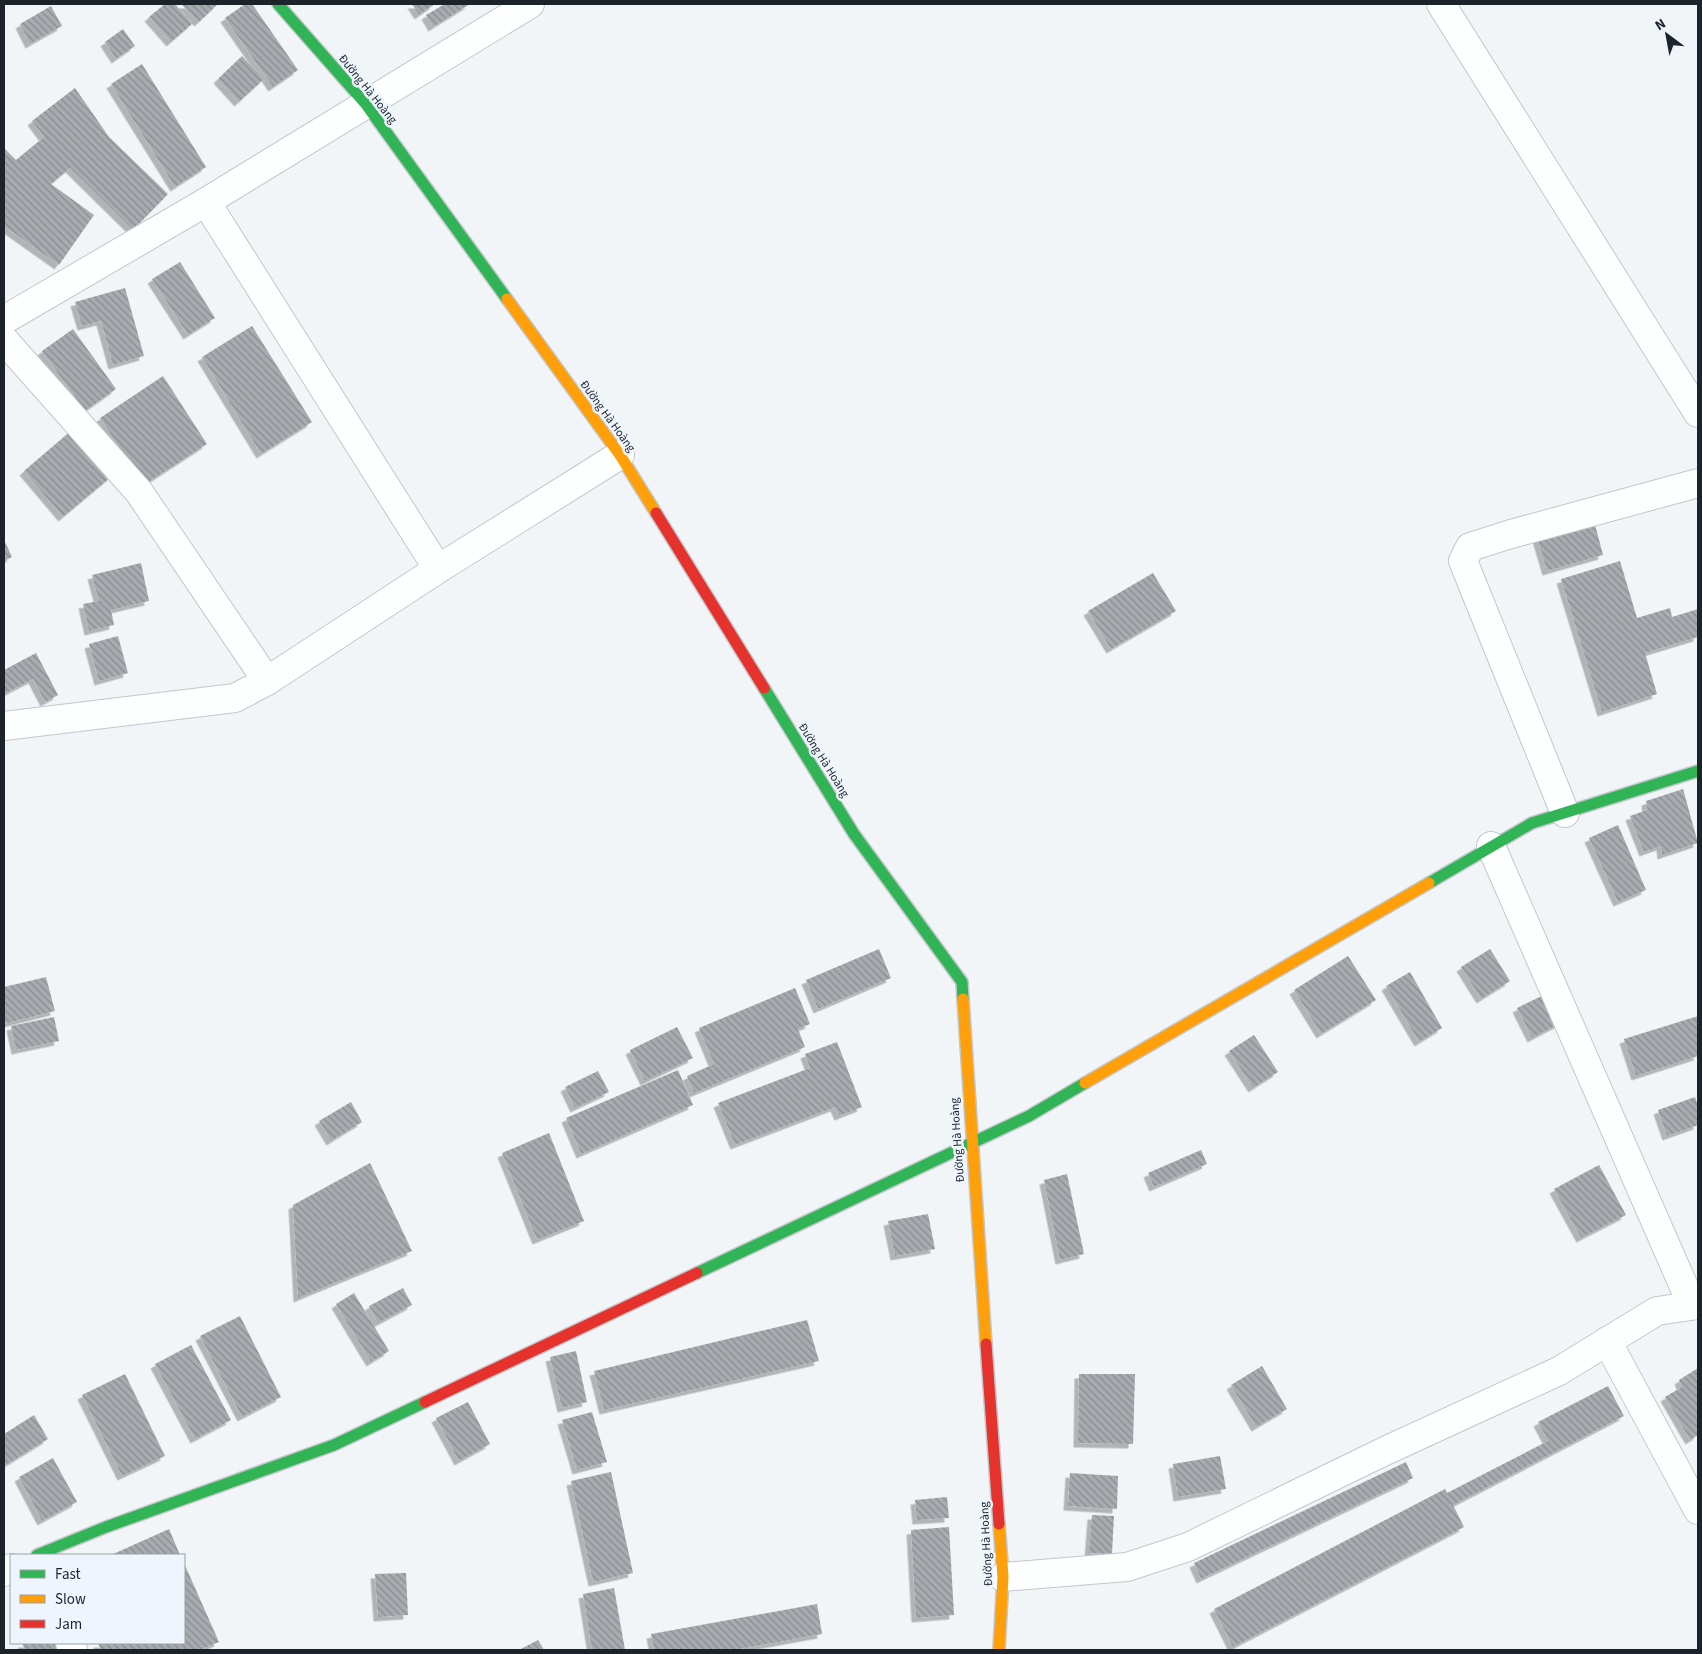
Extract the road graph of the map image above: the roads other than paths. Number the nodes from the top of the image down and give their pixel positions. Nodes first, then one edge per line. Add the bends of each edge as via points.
1 (278, 4) edge
2 (530, 4) edge
3 (1442, 4) edge
4 (365, 104) junction
5 (206, 202) junction
6 (4, 320) edge
7 (5, 346) edge
8 (1698, 413) edge
9 (620, 455) junction
10 (1698, 483) edge
11 (438, 570) junction
12 (267, 681) junction
13 (4, 726) edge
14 (1698, 771) edge
15 (1566, 813) junction
16 (1491, 846) junction
17 (970, 1144) junction
18 (1695, 1305) edge
19 (1607, 1340) junction
20 (1698, 1510) edge
21 (41, 1554) edge
22 (1003, 1577) junction
23 (999, 1650) edge

1 - 4 street, Đường Hà Hoàng
2 - 4 street
3 - 8 street
4 - 5 street
4 - 9 street, Đường Hà Hoàng
5 - 6 street
5 - 11 street
7 - 12 street via 138,492
9 - 11 street
9 - 17 street, Đường Hà Hoàng via 854,834 962,982
10 - 15 street via 1494,539 1470,548 1462,561
11 - 12 street
12 - 13 street via 235,698
14 - 15 street
15 - 16 street via 1532,823
16 - 17 street via 1029,1116
16 - 18 street
17 - 21 street via 334,1445 106,1527
17 - 22 street, Đường Hà Hoàng
18 - 19 street via 1657,1310
19 - 20 street
19 - 22 street via 1559,1371 1385,1450 1188,1547 1127,1567
22 - 23 street, Đường Hà Hoàng

